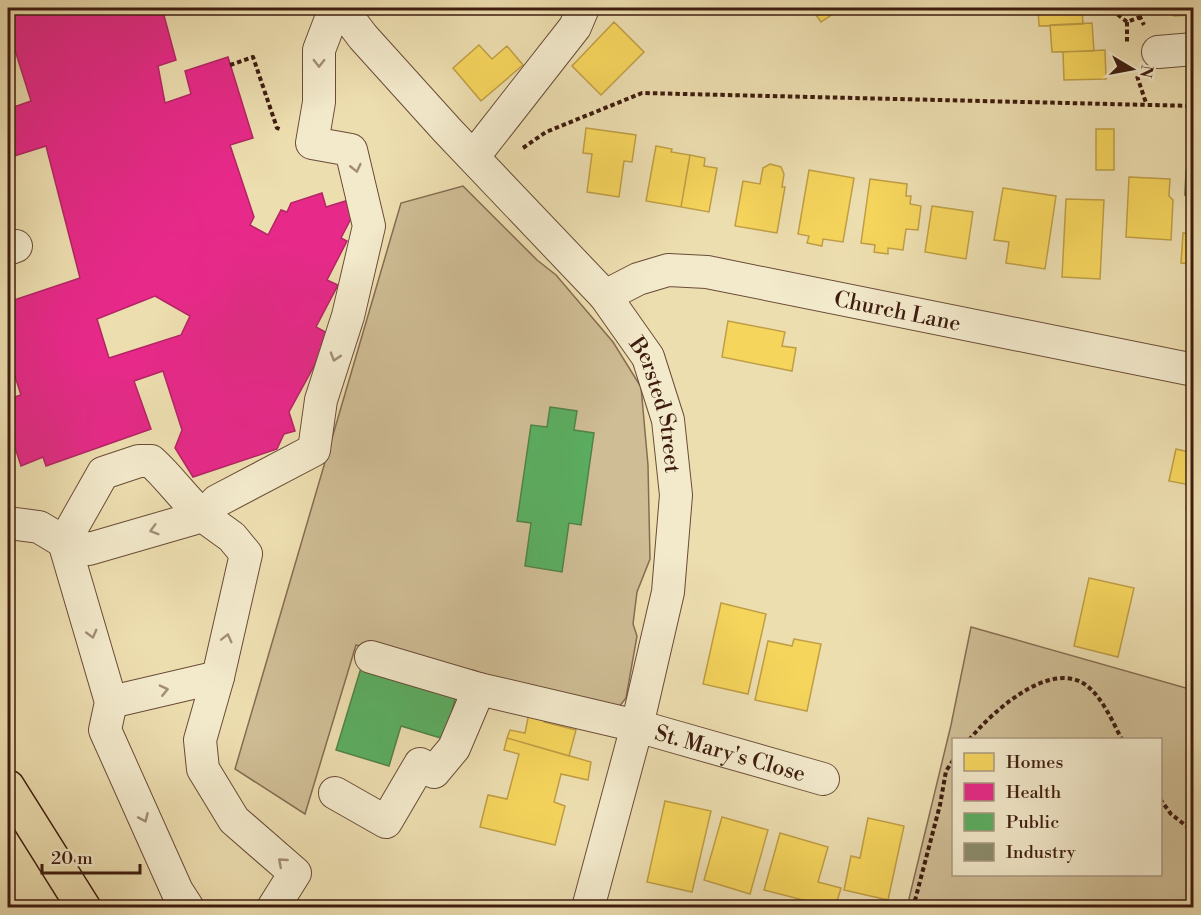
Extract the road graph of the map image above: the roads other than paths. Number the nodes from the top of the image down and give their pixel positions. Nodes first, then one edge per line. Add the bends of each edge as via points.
1 (335, 8) edge
2 (341, 8) edge
3 (583, 8) edge
4 (1194, 49) edge
5 (1158, 52) dead end
6 (480, 163) junction
7 (605, 296) junction
8 (1194, 370) edge
9 (203, 516) junction
10 (8, 523) edge
11 (64, 542) junction
12 (371, 657) dead end
13 (218, 677) junction
14 (479, 689) junction
15 (111, 702) junction
16 (637, 726) junction
17 (823, 778) dead end
18 (8, 787) edge
19 (335, 793) dead end
20 (84, 908) edge
21 (189, 908) edge
22 (273, 908) edge
23 (588, 908) edge

1 -> 9 street via 319,50 320,102 312,142 351,150 369,226 348,316 321,400 314,450 217,501
2 - 6 street, Bersted Street via 363,38
3 - 6 street via 575,27
4 - 5 street
6 - 7 street, Bersted Street
7 - 8 street, Church Lane via 638,279 668,270 707,272
7 - 16 street, Bersted Street via 648,357 668,420 676,495 668,592
9 -> 11 street via 89,549
9 - 11 street via 151,461 139,461 103,473
13 -> 9 street via 246,554 232,537
10 - 11 street via 39,527
11 -> 15 street
12 - 14 street, St. Mary's Close
15 -> 13 street
22 -> 13 street via 296,873 234,820 203,769 200,740
14 - 16 street, St. Mary's Close
14 - 19 street via 454,748 434,772 420,764 386,822
15 -> 21 street via 105,730 177,891
16 - 17 street, St. Mary's Close
16 - 23 street, Bersted Street
18 - 20 main road

